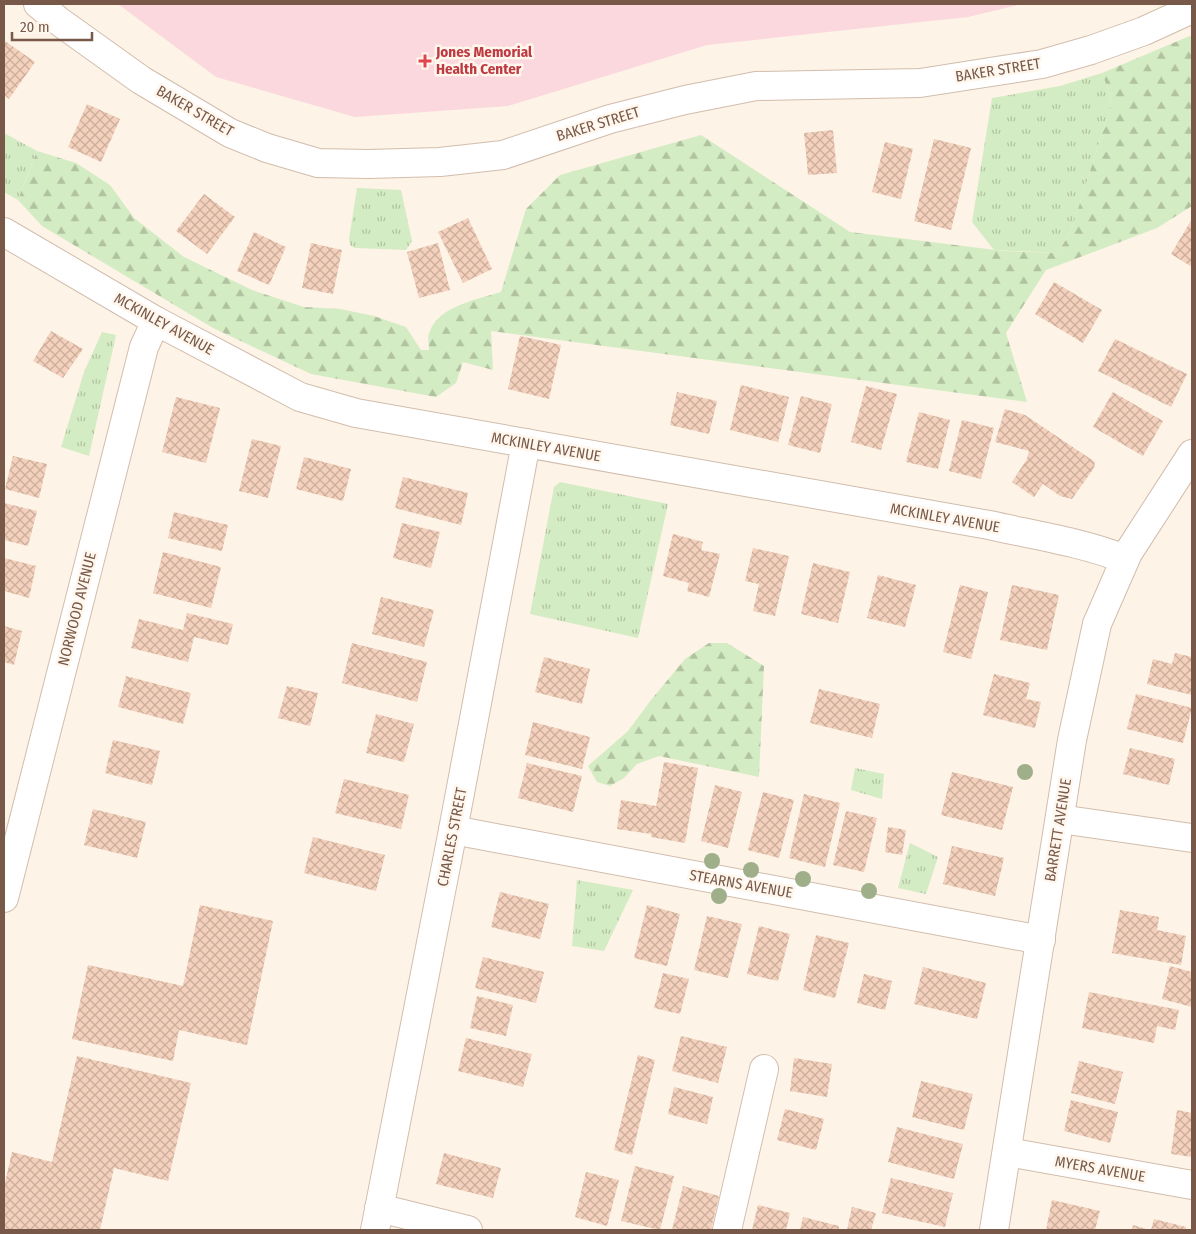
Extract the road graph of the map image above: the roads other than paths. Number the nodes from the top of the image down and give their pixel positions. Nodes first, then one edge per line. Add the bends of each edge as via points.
1 (38, 4) edge
2 (1192, 9) edge
3 (4, 232) edge
4 (156, 321) junction
5 (526, 443) junction
6 (1192, 454) edge
7 (1125, 559) junction
8 (1060, 819) junction
9 (12, 829) edge
10 (453, 830) junction
11 (1192, 838) edge
12 (4, 898) edge
13 (1041, 940) junction
14 (764, 1069) dead end
15 (1008, 1152) junction
16 (1192, 1185) edge
17 (377, 1219) edge
18 (468, 1230) edge
19 (727, 1230) edge
20 (994, 1230) edge

1 - 2 street, BAKER STREET via 141,80 230,133 318,163 368,164 440,162 503,155 610,119 756,86 920,83 1042,64 1144,31
3 - 4 street, MCKINLEY AVENUE
4 - 5 street, MCKINLEY AVENUE via 300,397 356,413
4 - 9 street, NORWOOD AVENUE via 144,347
5 - 7 street, MCKINLEY AVENUE via 989,526 1102,550
5 - 10 street, CHARLES STREET
6 - 7 street, BARRETT AVENUE
7 - 8 street, BARRETT AVENUE via 1097,624 1072,740
8 - 11 street
8 - 13 street, BARRETT AVENUE
9 - 12 street, NORWOOD AVENUE
10 - 13 street, STEARNS AVENUE
10 - 17 street, CHARLES STREET
13 - 15 street, BARRETT AVENUE
14 - 19 street
15 - 16 street, MYERS AVENUE
15 - 20 street, BARRETT AVENUE
17 - 18 street

